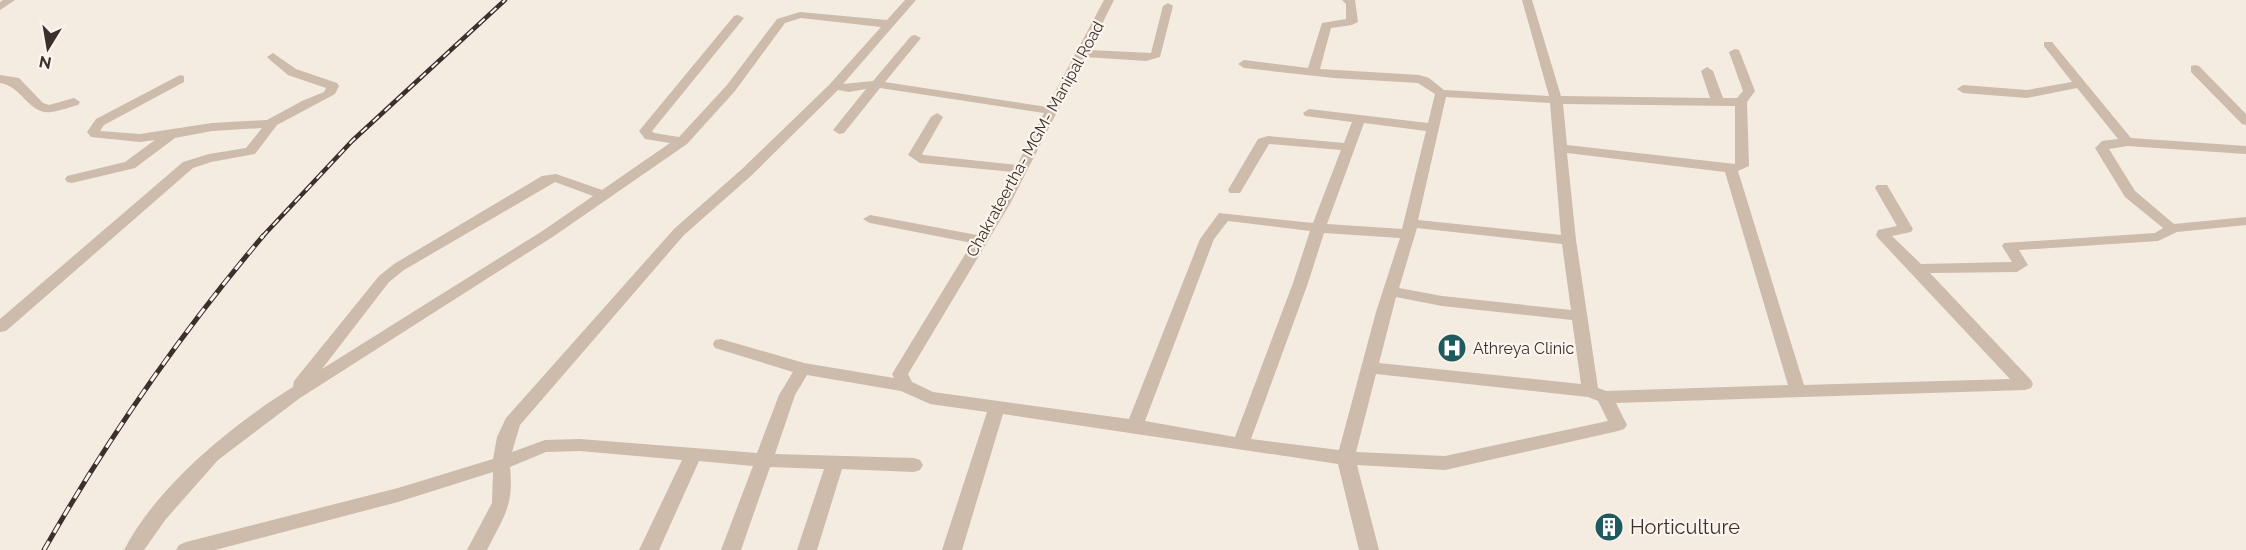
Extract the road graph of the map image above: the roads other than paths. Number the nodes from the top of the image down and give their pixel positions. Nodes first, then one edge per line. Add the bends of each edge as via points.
1 (10, 0) edge
2 (911, 0) edge
3 (1109, 0) edge
4 (1347, 0) edge
5 (1527, 0) edge
6 (1168, 6) dead end
7 (0, 7) edge
8 (738, 18) dead end
9 (889, 24) junction
10 (915, 38) dead end
11 (2048, 44) dead end
12 (1736, 52) dead end
13 (1082, 53) junction
14 (273, 57) dead end
15 (1244, 64) dead end
16 (2195, 69) dead end
17 (1707, 71) dead end
18 (1313, 72) junction
19 (0, 79) edge
20 (180, 79) dead end
21 (877, 84) junction
22 (2080, 84) junction
23 (835, 86) junction
24 (1963, 89) dead end
25 (1441, 93) junction
26 (1556, 100) junction
27 (74, 102) dead end
28 (1718, 102) junction
29 (1740, 102) junction
30 (1052, 111) junction
31 (1309, 113) dead end
32 (937, 117) dead end
33 (1359, 119) junction
34 (2246, 121) edge
35 (270, 124) junction
36 (1434, 128) junction
37 (839, 130) dead end
38 (171, 135) junction
39 (682, 141) junction
40 (2127, 142) junction
41 (1349, 147) junction
42 (1561, 148) junction
43 (2246, 150) edge
44 (1021, 169) junction
45 (1731, 169) junction
46 (72, 179) dead end
47 (1882, 188) dead end
48 (1235, 190) dead end
49 (604, 196) junction
50 (870, 219) dead end
51 (2246, 221) edge
52 (1318, 228) junction
53 (1409, 228) junction
54 (2172, 229) junction
55 (981, 240) junction
56 (1569, 240) junction
57 (1917, 268) junction
58 (1390, 291) junction
59 (1580, 316) junction
60 (0, 327) edge
61 (721, 344) dead end
62 (1369, 368) junction
63 (803, 369) junction
64 (906, 386) junction
65 (1798, 391) junction
66 (294, 394) junction
67 (1597, 394) junction
68 (997, 407) junction
69 (1135, 426) junction
70 (1241, 444) junction
71 (694, 454) junction
72 (1346, 458) junction
73 (764, 460) junction
74 (835, 462) junction
75 (501, 463) junction
76 (914, 465) dead end
77 (134, 550) edge
78 (186, 550) edge
79 (477, 550) edge
80 (649, 550) edge
81 (731, 550) edge
82 (807, 550) edge
83 (952, 550) edge
84 (1369, 550) edge

1 - 7 street
2 - 9 street
3 - 13 street, Chakrateertha- MGM- Manipal Road
4 - 18 street via 1351,2 1352,22 1326,25
5 - 26 street
6 - 13 street via 1156,55
8 - 39 street via 645,131 650,136
9 - 23 street
9 - 39 street via 800,15 781,21 731,88
10 - 21 street
11 - 22 street
12 - 29 street via 1749,91
13 - 30 street, Chakrateertha- MGM- Manipal Road
14 - 35 street via 292,72 333,86 329,94 306,102
15 - 18 street
16 - 34 street
17 - 28 street
18 - 25 street via 1419,79
19 - 27 street via 15,81 39,106 49,109
20 - 38 street via 100,122 93,132 140,138
21 - 23 street
21 - 30 street
21 - 37 street
22 - 24 street via 2027,94
22 - 40 street
23 - 75 street via 679,232 512,422
25 - 26 street
25 - 36 street
26 - 28 street
26 - 42 street
28 - 29 street
29 - 45 street via 1742,166
30 - 44 street, Chakrateertha- MGM- Manipal Road
31 - 33 street
32 - 44 street via 915,156
33 - 36 street
33 - 41 street
35 - 38 street via 212,127
35 - 60 street via 250,151 188,165
36 - 53 street
38 - 46 street via 130,165
39 - 49 street
40 - 43 street
40 - 54 street via 2102,148 2130,194
41 - 48 street via 1268,140 1263,142
41 - 52 street
42 - 45 street
42 - 56 street
44 - 55 street, Chakrateertha- MGM- Manipal Road
45 - 65 street
47 - 57 street via 1906,229 1883,235
49 - 66 street
49 - 66 street via 556,178 547,179 399,267 376,288
50 - 55 street
51 - 54 street
52 - 53 street
52 - 69 street via 1224,216 1207,239
52 - 70 street via 1304,279
53 - 56 street
53 - 58 street
54 - 57 street via 2158,237 2009,246 2020,262 2017,267
55 - 64 street, Chakrateertha- MGM- Manipal Road via 900,374
56 - 59 street
57 - 65 street via 2025,384
58 - 59 street via 1442,301
58 - 62 street
59 - 67 street
61 - 63 street
62 - 67 street
62 - 72 street
63 - 64 street
63 - 73 street via 787,395
64 - 68 street via 930,398
65 - 67 street
66 - 77 street via 212,455 159,514
67 - 72 street via 1618,425 1445,463
68 - 69 street
68 - 83 street
69 - 70 street
70 - 72 street
71 - 73 street
71 - 75 street via 545,446
71 - 80 street
72 - 84 street
73 - 74 street
73 - 81 street
74 - 76 street
74 - 82 street
75 - 78 street via 398,495
75 - 79 street via 501,504

